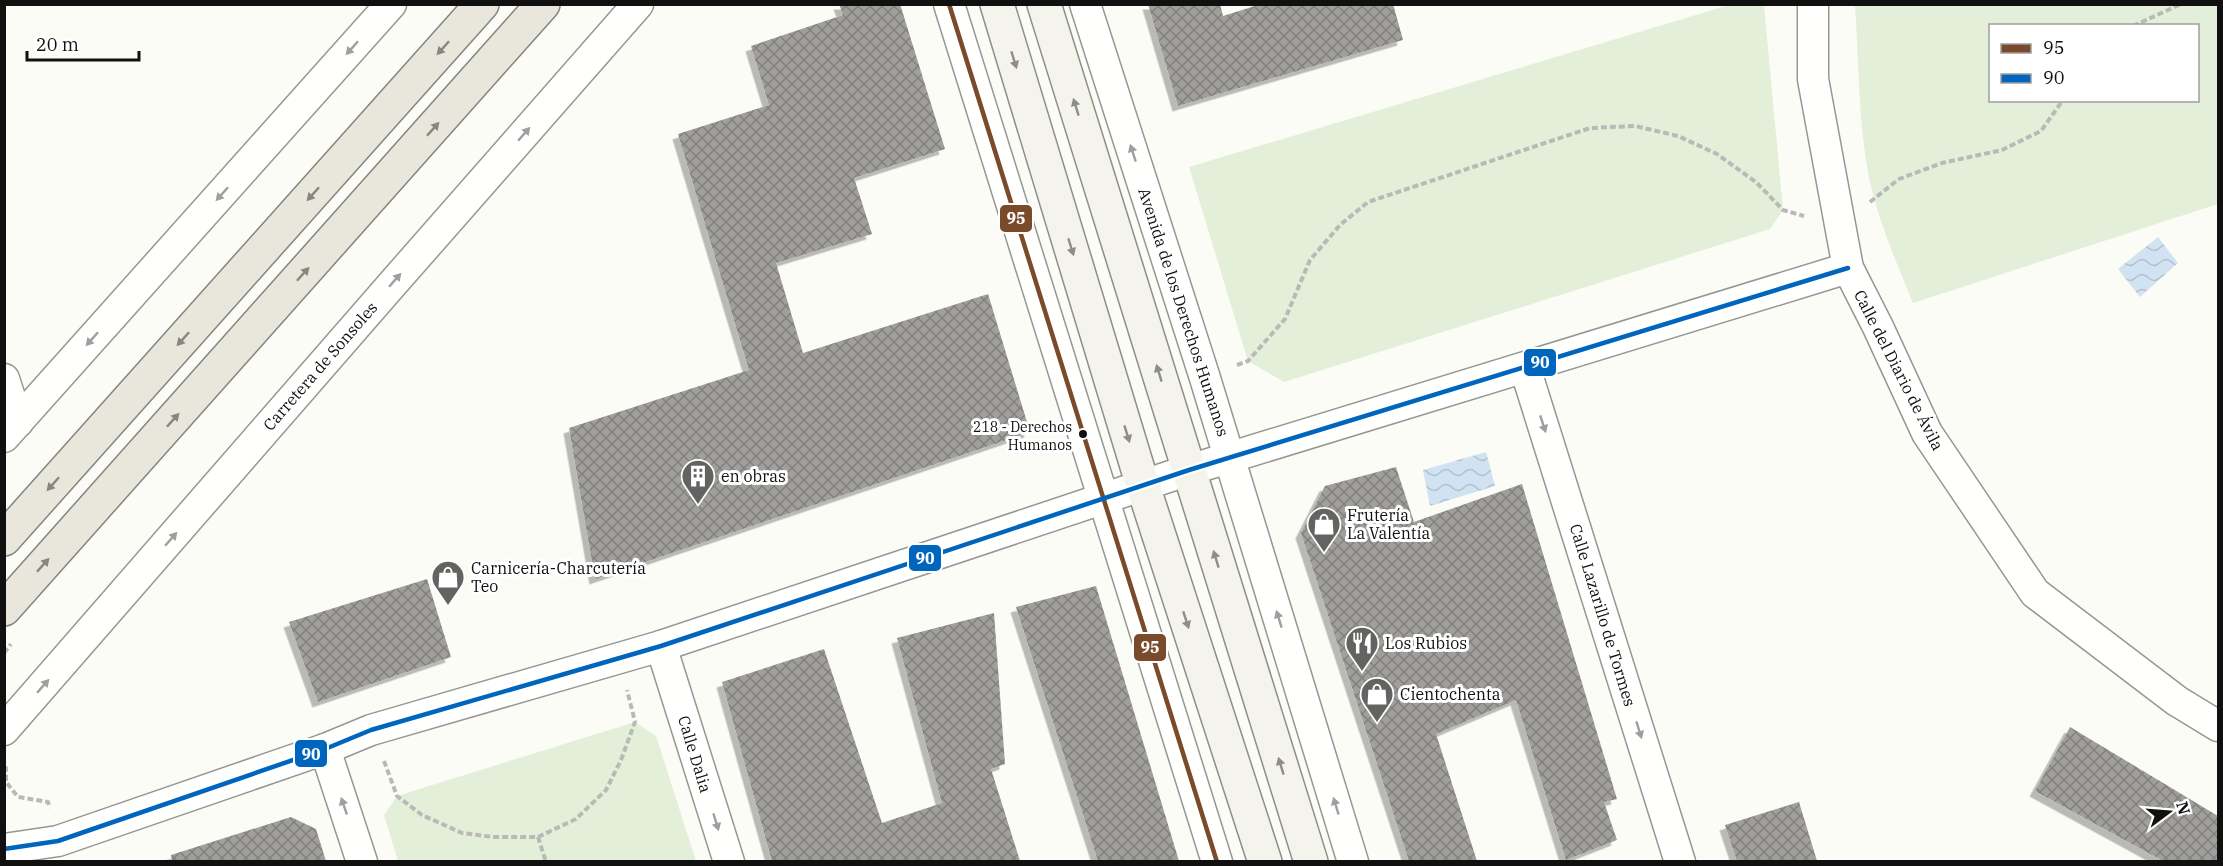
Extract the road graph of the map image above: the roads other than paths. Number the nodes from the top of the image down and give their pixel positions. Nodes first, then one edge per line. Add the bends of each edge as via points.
1 (391, 4) edge
2 (482, 4) edge
3 (543, 4) edge
4 (638, 4) edge
5 (948, 4) edge
6 (997, 4) edge
7 (1044, 4) edge
8 (1085, 4) edge
9 (1813, 4) edge
10 (1848, 268) junction
11 (1525, 368) junction
12 (4, 379) edge
13 (11, 429) edge
14 (1230, 459) junction
15 (1189, 470) junction
16 (1143, 486) junction
17 (1103, 498) junction
18 (4, 539) edge
19 (4, 609) edge
20 (662, 646) junction
21 (2218, 726) edge
22 (4, 730) edge
23 (325, 749) junction
24 (4, 849) edge
25 (362, 861) edge
26 (729, 861) edge
27 (1217, 861) edge
28 (1264, 861) edge
29 (1311, 861) edge
30 (1353, 861) edge
31 (1680, 861) edge

1 -> 13 street
2 -> 18 highway
19 -> 3 highway
22 -> 4 street, Carretera de Sonsoles
5 - 17 street
6 -> 16 main road
15 -> 7 main road
14 -> 8 street, Avenida de los Derechos Humanos
9 - 10 street, Calle del Diario de Ávila via 1813,79
10 - 11 street
10 - 21 street, Calle del Diario de Ávila via 1927,433 2035,593 2176,701
11 - 14 street
11 -> 31 street, Calle Lazarillo de Tormes
12 - 13 street
14 - 15 street
30 -> 14 street, Avenida de los Derechos Humanos
15 - 16 street
29 -> 15 main road
16 - 17 street
16 -> 28 main road
17 - 20 street
17 - 27 street
20 - 23 street via 372,730
20 -> 26 street, Calle Dalia
23 - 24 street via 58,840
25 -> 23 street

